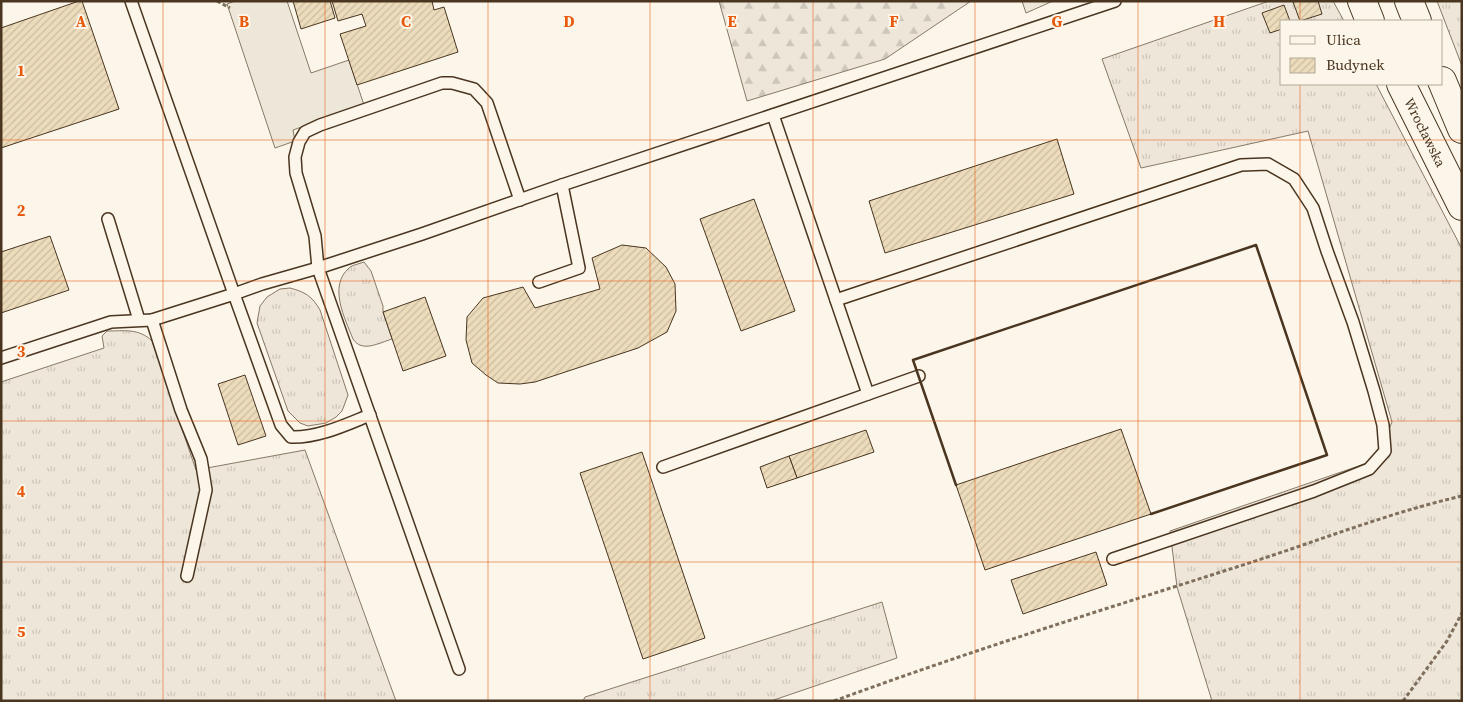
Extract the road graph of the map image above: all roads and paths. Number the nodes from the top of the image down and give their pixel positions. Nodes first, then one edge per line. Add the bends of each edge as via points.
1 (131, 1) edge
2 (217, 1) edge
3 (1115, 1) edge
4 (1362, 1) edge
5 (1409, 1) edge
6 (230, 8) dead end
7 (1370, 20) edge
8 (1417, 20) edge
9 (1443, 83) edge
10 (1402, 85) edge
11 (773, 115) junction
12 (1462, 129) edge
13 (562, 185) junction
14 (520, 200) junction
15 (1462, 206) edge
16 (108, 218) dead end
17 (318, 268) junction
18 (539, 282) dead end
19 (234, 294) junction
20 (836, 300) junction
21 (139, 320) junction
22 (152, 320) junction
23 (1, 358) edge
24 (919, 376) dead end
25 (868, 394) junction
26 (370, 415) junction
27 (663, 467) dead end
28 (1462, 496) edge
29 (1113, 559) dead end
30 (188, 576) dead end
31 (1462, 613) edge
32 (459, 670) dead end
33 (834, 701) edge
34 (1403, 701) edge

1 - 19 lane
2 - 6 path
3 - 11 lane
4 - 7 main road
5 - 8 main road
9 - 12 main road
10 - 15 main road, Wrocławska
11 - 13 lane
11 - 20 lane
13 - 14 lane
13 - 18 lane via 579,268
14 - 17 lane
14 - 17 lane via 487,103 474,88 452,83 432,87 304,132 295,157 296,173 315,236
16 - 21 lane
17 - 19 lane
17 - 26 lane
19 - 22 lane
19 - 26 lane via 281,425 291,437 304,437
20 - 25 lane
20 - 29 lane via 1241,166 1268,164 1294,179 1313,208 1353,322 1383,425 1384,451 1368,468 1314,491
21 - 22 lane
21 - 23 lane via 111,322
22 - 30 lane via 181,410 201,459 206,490
24 - 25 lane
25 - 27 lane
26 - 32 lane
28 - 33 path via 1076,618
31 - 34 path via 1447,641

